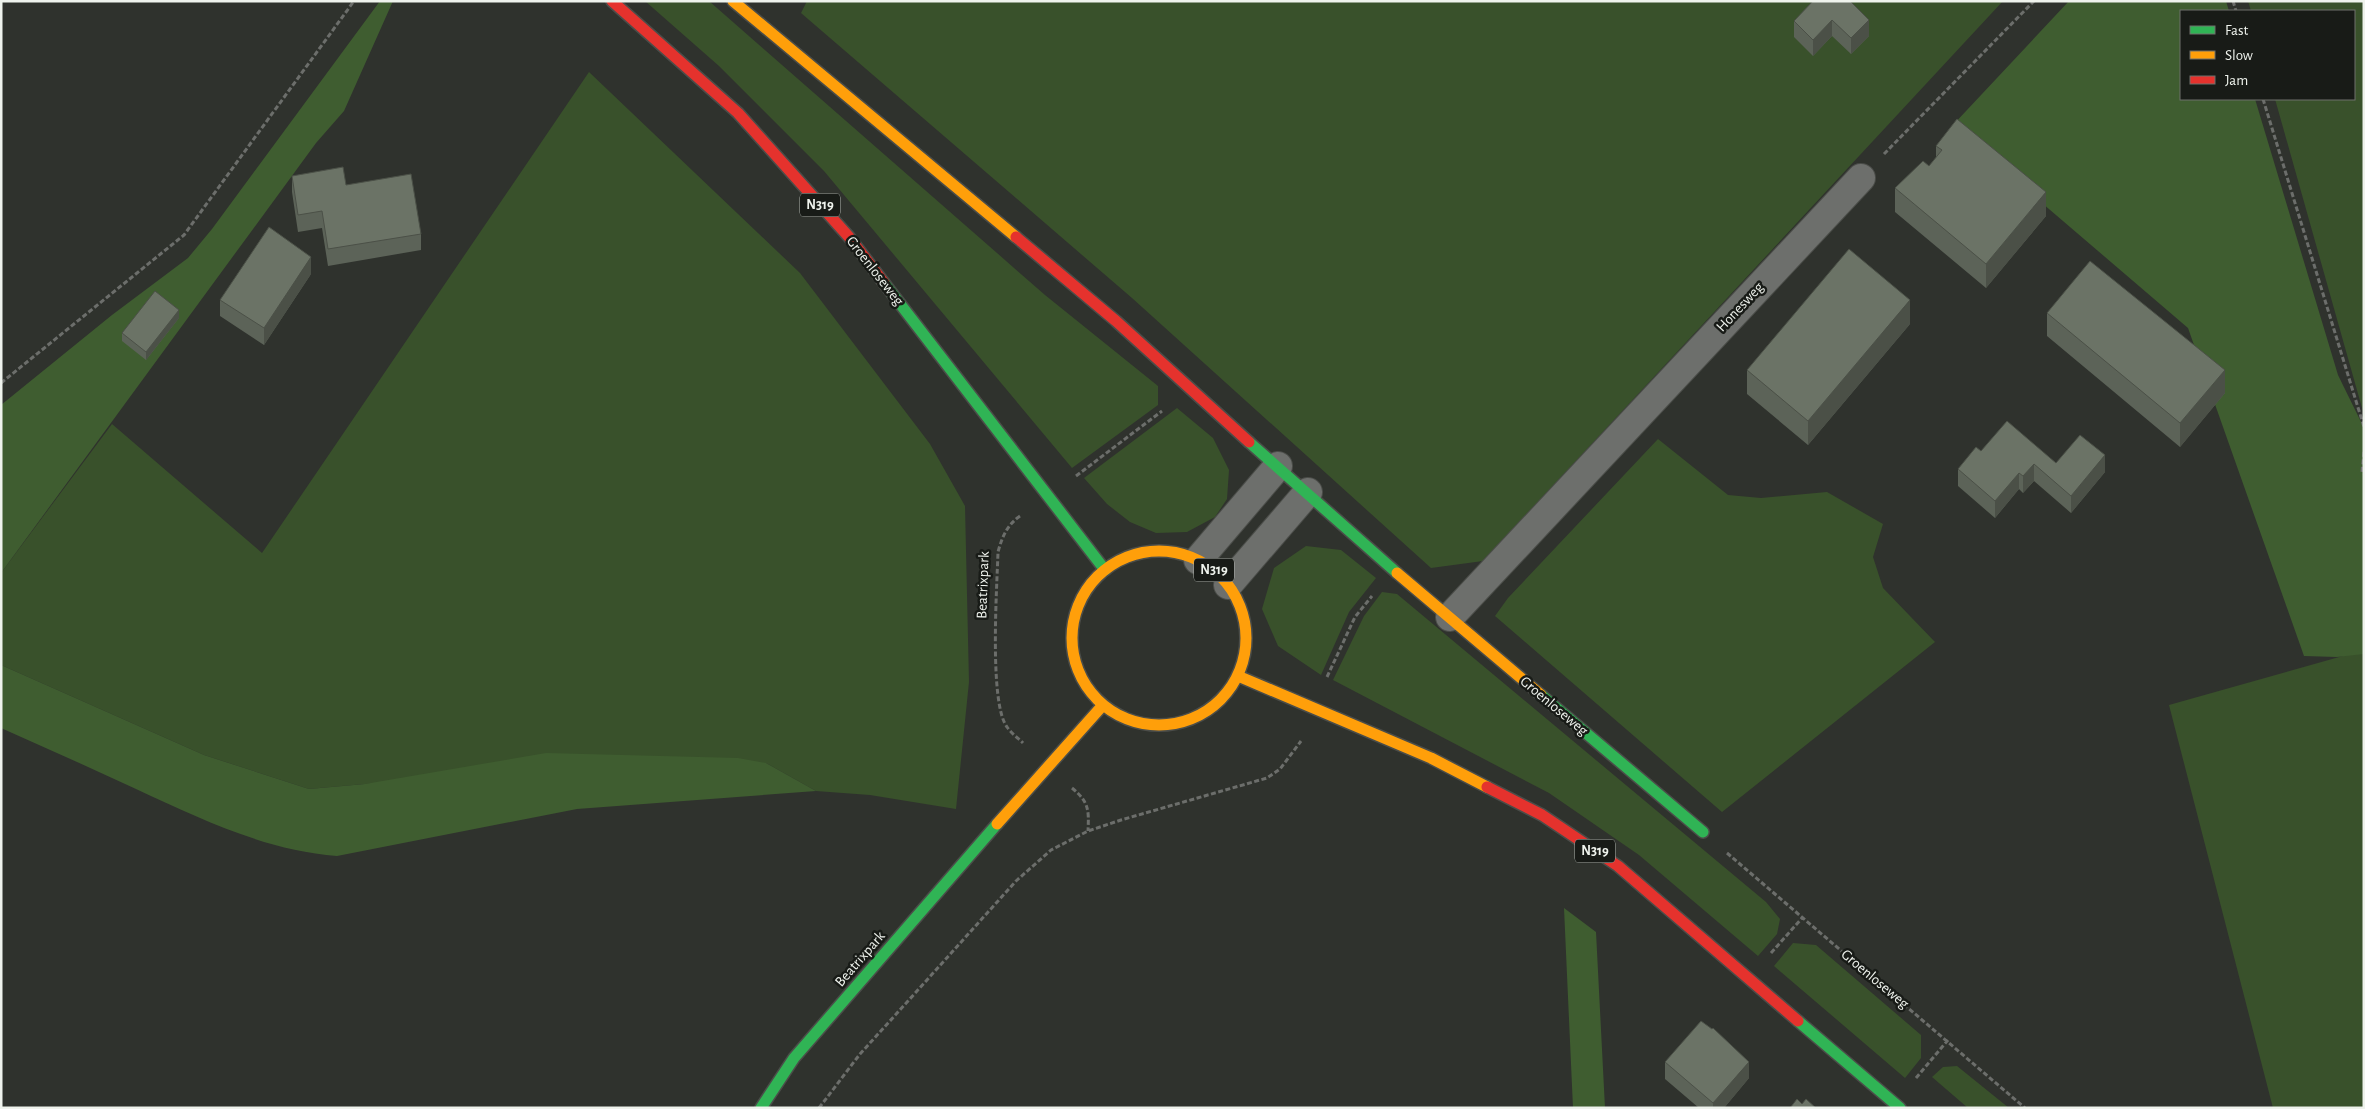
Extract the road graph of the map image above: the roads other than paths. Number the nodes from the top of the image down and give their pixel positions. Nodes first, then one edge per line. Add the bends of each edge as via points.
1 (612, 1) edge
2 (733, 1) edge
3 (1861, 178) road end
4 (1278, 466) junction
5 (1308, 492) junction
6 (1198, 560) junction
7 (1105, 570) junction
8 (1228, 585) junction
9 (1450, 617) junction
10 (1238, 676) junction
11 (1103, 705) junction
12 (1703, 832) road end
13 (1897, 1105) edge
14 (761, 1108) edge

1 - 7 main road, Groenloseweg / N319 via 738,113 842,230
2 - 4 main road, Groenloseweg via 1116,321
3 - 9 street, Honesweg
4 - 5 main road, Groenloseweg
4 - 6 street
5 - 8 street
5 - 9 main road, Groenloseweg
6 - 7 main road, N319 via 1174,552 1150,551 1126,557
6 - 8 main road, N319 via 1215,570
7 - 11 main road, N319 via 1078,604 1072,626 1072,648 1078,670 1088,689
8 - 10 main road, N319 via 1239,601 1245,619 1246,648
9 - 12 main road, Groenloseweg
10 - 11 main road, N319 via 1226,694 1209,710 1189,720 1167,725 1144,724 1122,717
10 - 13 main road, N319 via 1431,758 1542,815 1618,866
11 - 14 main road, Beatrixpark via 794,1058

